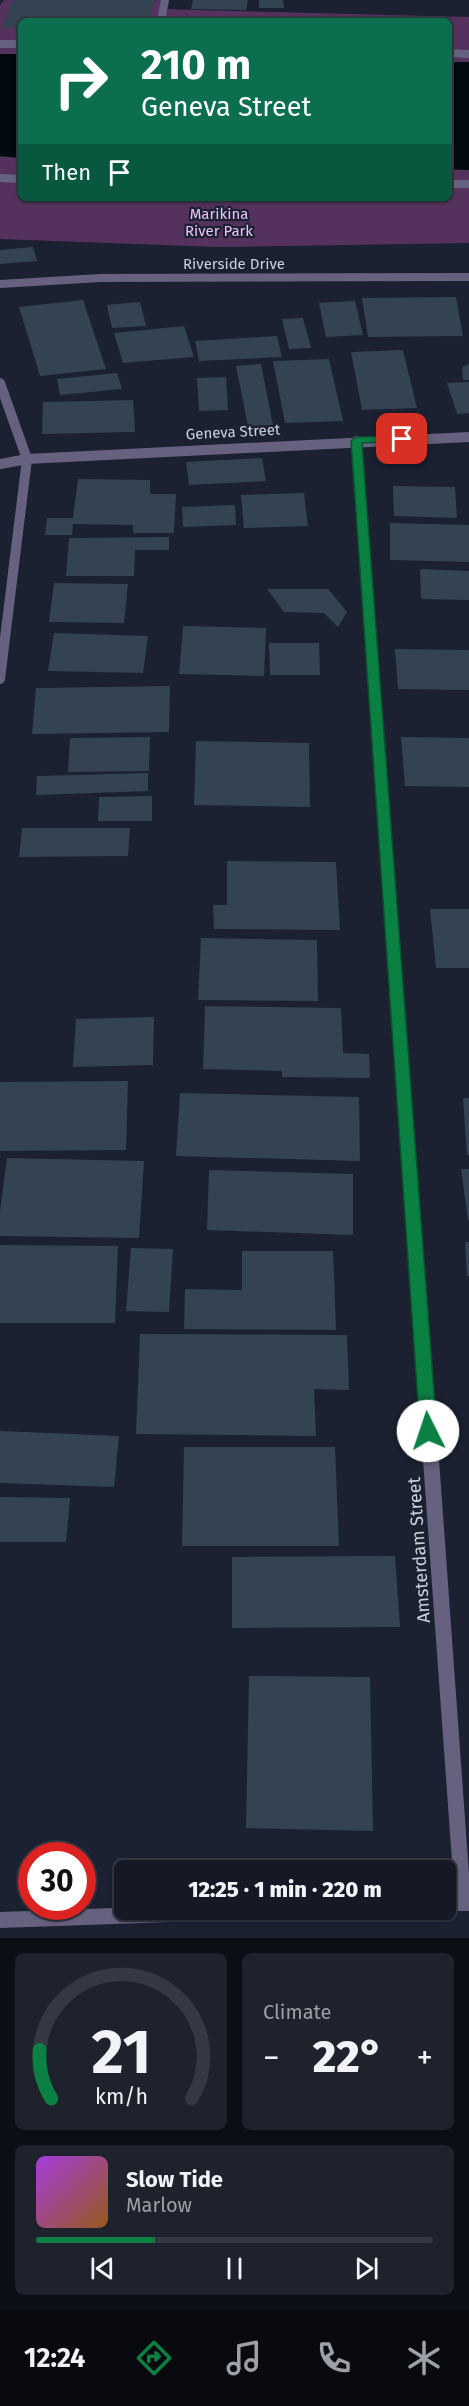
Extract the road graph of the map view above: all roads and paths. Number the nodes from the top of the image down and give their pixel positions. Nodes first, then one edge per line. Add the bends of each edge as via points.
1 (165, 0) edge
2 (162, 18) edge
3 (0, 44) edge
4 (18, 44) edge
5 (452, 53) edge
6 (469, 54) edge
7 (0, 178) edge
8 (18, 179) edge
9 (452, 184) edge
10 (469, 184) edge
11 (469, 277) edge
12 (0, 284) edge
13 (0, 383) edge
14 (469, 436) edge
15 (357, 441) junction
16 (27, 459) junction
17 (0, 464) edge
18 (0, 679) edge
19 (459, 1903) edge
20 (114, 1916) edge
21 (0, 1920) edge

1 - 2 street
3 - 4 street
5 - 6 street
7 - 8 street
9 - 10 street
11 - 12 street, Riverside Drive via 100,278
13 - 16 street
14 - 15 street, Geneva Street
15 - 16 street, Geneva Street
15 - 19 street, Amsterdam Street
16 - 17 street, Geneva Street
16 - 18 street
20 - 21 street

